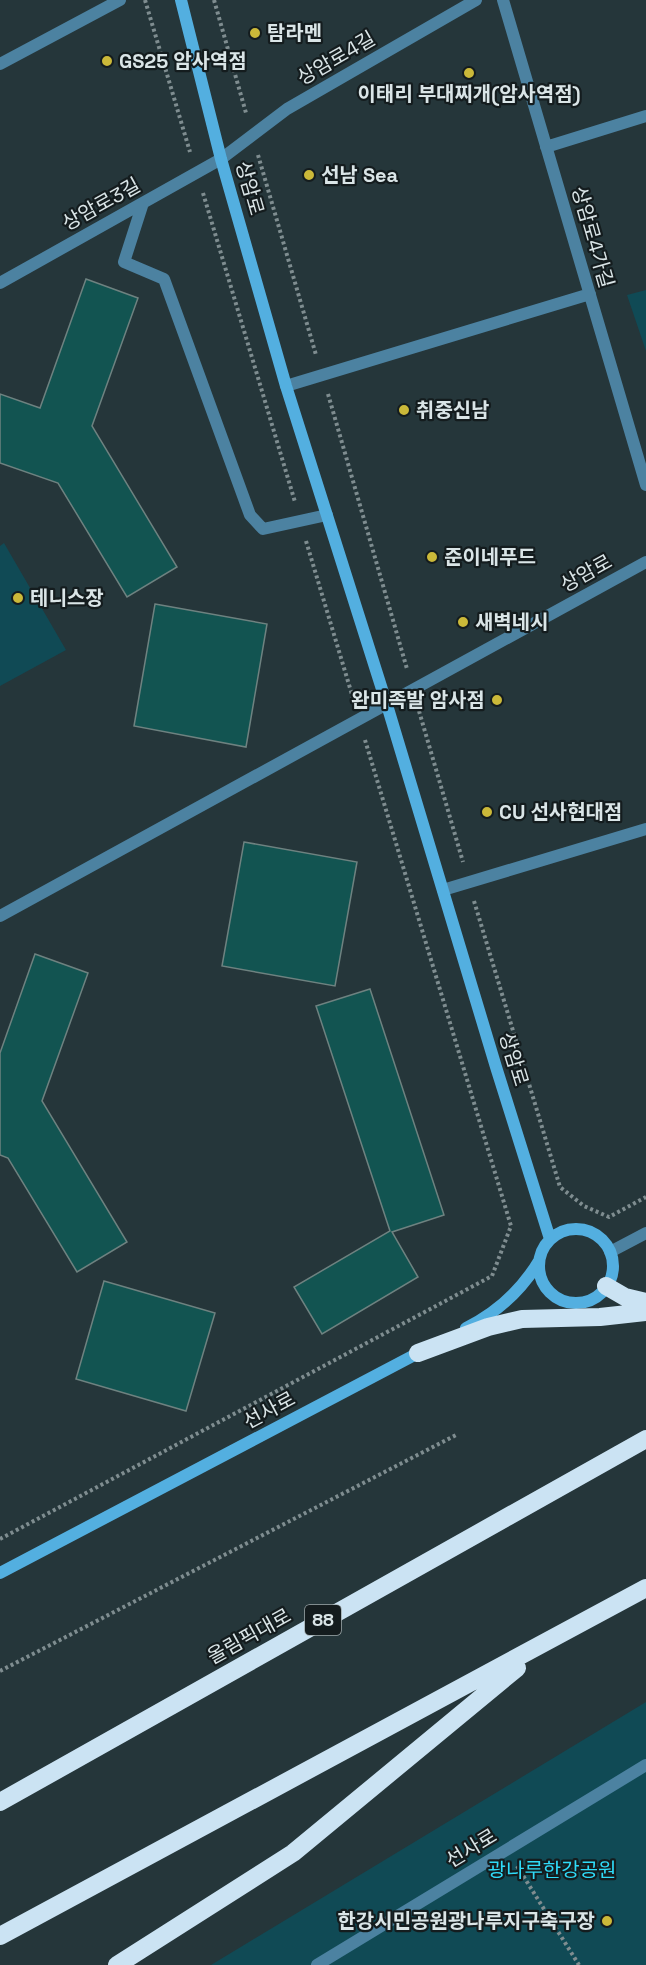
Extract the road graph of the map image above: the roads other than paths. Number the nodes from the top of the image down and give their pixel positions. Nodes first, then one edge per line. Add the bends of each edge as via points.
1 (120, 0) edge
2 (181, 0) edge
3 (476, 0) edge
4 (503, 0) edge
5 (0, 64) edge
6 (646, 116) edge
7 (546, 147) junction
8 (221, 159) junction
9 (143, 203) junction
10 (0, 283) edge
11 (590, 294) junction
12 (286, 386) junction
13 (646, 485) edge
14 (327, 515) junction
15 (646, 562) edge
16 (387, 705) junction
17 (646, 829) edge
18 (443, 890) junction
19 (0, 916) edge
20 (646, 1233) edge
21 (550, 1239) junction
22 (610, 1252) junction
23 (539, 1261) junction
24 (606, 1287) junction
25 (646, 1302) edge
26 (646, 1312) edge
27 (418, 1353) junction
28 (646, 1439) edge
29 (0, 1574) edge
30 (646, 1588) edge
31 (546, 1643) junction
32 (646, 1765) edge
33 (0, 1802) edge
34 (0, 1936) edge
35 (117, 1965) edge
36 (317, 1965) edge

1 - 5 street
2 - 8 street, 상암로
3 - 8 street, 상암로4길 via 287,109
4 - 7 street, 상암로4가길
6 - 7 street
7 - 11 street, 상암로4가길
8 - 9 street, 상암로3길
8 - 12 street, 상암로
9 - 10 street, 상암로3길
9 - 14 street via 124,262 164,279 250,515 263,529
11 - 12 street
11 - 13 street, 상암로4가길
12 - 14 street, 상암로
14 - 16 street, 상암로
15 - 16 street, 상암로
16 - 18 street, 상암로
16 - 19 street
17 - 18 street
18 - 21 street, 상암로
20 - 22 street
21 - 22 street via 572,1229 584,1230 595,1234
21 - 23 street
22 - 24 street via 612,1270
23 - 24 street via 545,1285 564,1301 588,1301
23 - 27 street, 선사로 via 526,1282 503,1305
24 - 25 highway
26 - 27 highway via 522,1319
27 - 29 street, 선사로
28 - 33 highway, 올림픽대로 / 88
30 - 31 highway
31 - 34 highway
31 - 35 highway via 292,1853
32 - 36 street, 선사로

